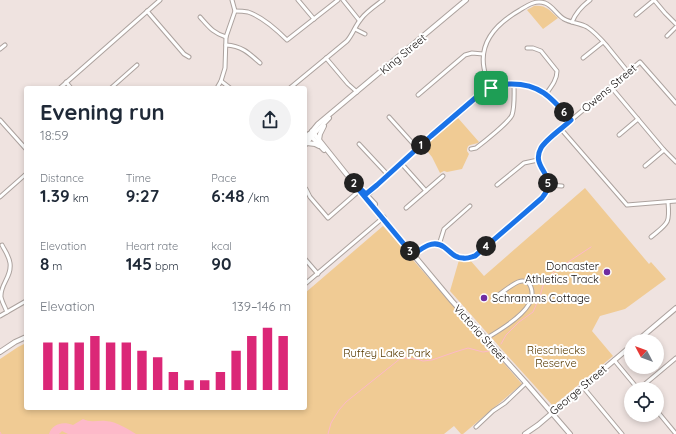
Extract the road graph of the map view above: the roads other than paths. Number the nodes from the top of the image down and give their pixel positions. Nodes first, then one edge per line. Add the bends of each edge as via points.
1 (160, 0) edge
2 (232, 0) edge
3 (298, 0) edge
4 (338, 0) edge
5 (343, 0) edge
6 (383, 0) edge
7 (466, 0) edge
8 (551, 0) edge
9 (590, 0) edge
10 (654, 0) edge
11 (549, 5) junction
12 (147, 11) junction
13 (234, 11) junction
14 (636, 15) dead end
15 (200, 17) dead end
16 (314, 19) junction
17 (360, 20) junction
18 (572, 22) junction
19 (676, 24) edge
20 (676, 27) edge
21 (355, 29) junction
22 (365, 34) dead end
23 (667, 36) dead end
24 (226, 37) junction
25 (603, 42) junction
26 (5, 45) dead end
27 (226, 45) junction
28 (527, 48) dead end
29 (0, 50) edge
30 (483, 54) junction
31 (189, 57) dead end
32 (326, 58) junction
33 (583, 58) dead end
34 (260, 63) dead end
35 (137, 66) dead end
36 (628, 72) junction
37 (66, 82) junction
38 (221, 82) junction
39 (514, 84) junction
40 (62, 86) edge
41 (69, 86) edge
42 (113, 86) edge
43 (218, 86) edge
44 (227, 86) edge
45 (292, 86) edge
46 (610, 87) junction
47 (491, 88) junction
48 (356, 93) junction
49 (546, 94) junction
50 (418, 95) dead end
51 (676, 102) edge
52 (339, 107) junction
53 (333, 114) junction
54 (389, 117) dead end
55 (638, 119) junction
56 (0, 120) edge
57 (571, 120) junction
58 (561, 129) junction
59 (312, 134) junction
60 (619, 135) dead end
61 (319, 140) junction
62 (307, 141) edge
63 (307, 142) edge
64 (360, 144) dead end
65 (321, 147) junction
66 (24, 148) edge
67 (417, 148) junction
68 (471, 149) dead end
69 (664, 150) junction
70 (538, 160) junction
71 (401, 162) junction
72 (676, 162) edge
73 (645, 166) dead end
74 (348, 175) junction
75 (388, 175) junction
76 (24, 176) edge
77 (443, 176) dead end
78 (497, 185) dead end
79 (548, 185) junction
80 (562, 186) dead end
81 (360, 190) junction
82 (307, 191) edge
83 (426, 191) junction
84 (365, 195) junction
85 (0, 197) edge
86 (676, 201) edge
87 (668, 202) junction
88 (470, 206) dead end
89 (406, 208) dead end
90 (384, 218) junction
91 (651, 237) dead end
92 (2, 245) dead end
93 (439, 245) junction
94 (413, 255) junction
95 (307, 261) edge
96 (318, 274) junction
97 (307, 282) edge
98 (497, 296) dead end
99 (24, 301) edge
100 (676, 308) edge
101 (7, 312) junction
102 (0, 316) edge
103 (644, 334) edge
104 (24, 338) edge
105 (486, 339) junction
106 (0, 352) edge
107 (624, 352) edge
108 (676, 358) edge
109 (614, 360) junction
110 (633, 382) edge
111 (647, 382) edge
112 (526, 383) junction
113 (583, 386) junction
114 (551, 413) junction
115 (664, 419) edge
116 (476, 427) dead end
117 (525, 434) edge
118 (570, 434) edge
119 (622, 434) edge
120 (676, 434) edge

1 - 12 street
2 - 13 street
3 - 16 street
4 - 16 street
5 - 17 street
6 - 17 street
7 - 48 main road, King Street
8 - 11 street
9 - 18 street via 582,6
10 - 14 street
10 - 19 street
11 - 18 street
11 - 30 street via 539,2 529,4 511,15 494,30
12 - 31 street
12 - 37 street
13 - 16 street via 247,12 265,20 287,40
13 - 24 street
15 - 24 street via 218,35
17 - 21 street
18 - 25 street via 586,26
20 - 23 street
21 - 22 street
21 - 32 street via 347,41
24 - 27 street
25 - 33 street
25 - 36 street
26 - 29 street
27 - 34 street via 240,47
27 - 38 street via 225,68
28 - 49 street via 541,51 557,71 556,79
30 - 47 street via 484,70
30 - 50 street via 468,53
32 - 45 street
32 - 48 street
35 - 42 street
36 - 46 street, Owens Street
36 - 51 street, Owens Street via 640,62
37 - 40 street
37 - 41 street
38 - 43 street
38 - 44 street
39 - 47 street
39 - 49 street via 532,86
39 - 68 street via 512,116 476,148
46 - 55 street
46 - 57 street, Owens Street
47 - 67 street via 477,96
48 - 52 main road, King Street
49 - 57 street
52 - 53 main road, King Street
52 - 59 main road, King Street via 318,124
53 - 59 main road, King Street
53 - 61 main road via 321,131
54 - 67 street
55 - 60 street
55 - 69 street
56 - 66 street
57 - 58 street, Owens Street
58 - 70 street, Owens Street via 544,143
58 - 87 street via 627,205
59 - 61 main road, Victoria Street
59 - 62 main road, King Street
59 - 65 main road, Victoria Street
61 - 74 main road, Victoria Street
63 - 65 main road
64 - 75 street
65 - 74 main road, Victoria Street
67 - 71 street
69 - 72 street
69 - 73 street
70 - 78 street via 524,163
70 - 79 street
71 - 75 street
71 - 83 street
74 - 81 main road, Victoria Street
75 - 84 street
76 - 85 street
77 - 83 street
79 - 80 street
79 - 93 street via 542,198 475,256 459,258
81 - 82 street via 328,218
81 - 84 main road, Victoria Street
83 - 89 street
84 - 90 main road, Victoria Street
86 - 87 street
87 - 91 street via 668,221
88 - 93 street via 444,229
90 - 94 main road, Victoria Street
90 - 96 street
92 - 101 street via 10,264 1,293
93 - 94 street via 423,247
94 - 105 main road, Victoria Street
95 - 96 street
96 - 97 street
98 - 105 street via 518,282 526,282 533,290 530,304 523,312
99 - 101 street
100 - 103 main road
101 - 102 street
104 - 106 main road
105 - 112 main road, Victoria Street
107 - 109 main road, George Street
108 - 111 street
109 - 110 street
109 - 113 main road, George Street
112 - 114 main road, Victoria Street
112 - 116 street
113 - 114 main road, George Street
113 - 119 street
114 - 117 main road, George Street
114 - 118 main road, Victoria Street
115 - 120 street

